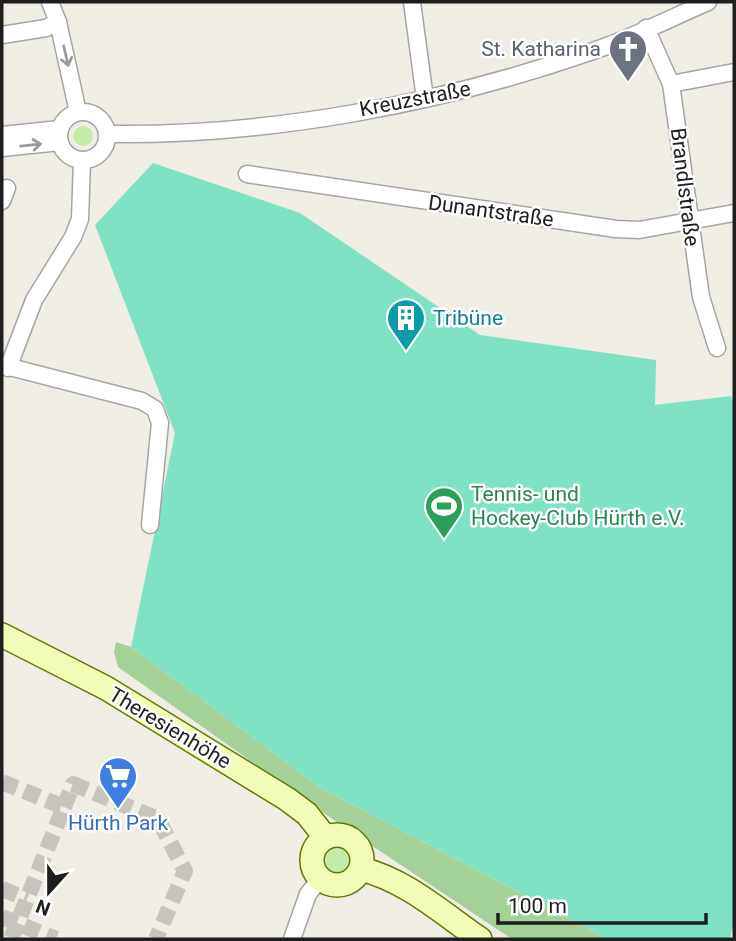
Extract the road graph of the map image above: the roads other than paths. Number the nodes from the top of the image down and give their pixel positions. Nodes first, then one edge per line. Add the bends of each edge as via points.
1 (50, 2) edge
2 (412, 2) edge
3 (708, 2) edge
4 (58, 22) junction
5 (646, 29) junction
6 (2, 35) edge
7 (734, 72) edge
8 (671, 84) junction
9 (425, 99) junction
10 (78, 112) junction
11 (107, 134) junction
12 (2, 135) edge
13 (60, 136) junction
14 (2, 148) edge
15 (82, 160) junction
16 (247, 174) dead end
17 (734, 213) edge
18 (688, 220) junction
19 (717, 348) dead end
20 (5, 366) edge
21 (150, 525) dead end
22 (2, 635) edge
23 (325, 837) junction
24 (361, 869) junction
25 (320, 879) junction
26 (292, 939) edge
27 (480, 939) edge

1 - 4 street
2 - 9 street
3 - 5 street, Kreuzstraße
4 - 6 street
4 -> 10 street
5 - 8 street, Brandlstraße
5 - 9 street, Kreuzstraße via 535,70
7 - 8 street
8 - 18 street, Brandlstraße
9 - 11 street, Kreuzstraße via 308,120 177,133
10 - 11 street via 97,116
10 - 13 street via 69,116
11 - 15 street via 101,152
12 - 13 street
14 -> 13 street
13 - 15 street via 68,155
15 - 20 street via 80,219 34,300
16 - 18 street, Dunantstraße via 615,229 639,230
17 - 18 street, Dunantstraße
18 - 19 street, Brandlstraße via 701,297
20 - 21 street via 142,401 155,410 160,423
22 - 23 street, Theresienhöhe via 106,688 287,799 307,814
23 - 24 street via 342,835 357,844
23 - 25 street via 312,857
24 - 25 street via 344,885
24 - 27 street via 388,877
25 - 26 street via 307,894

